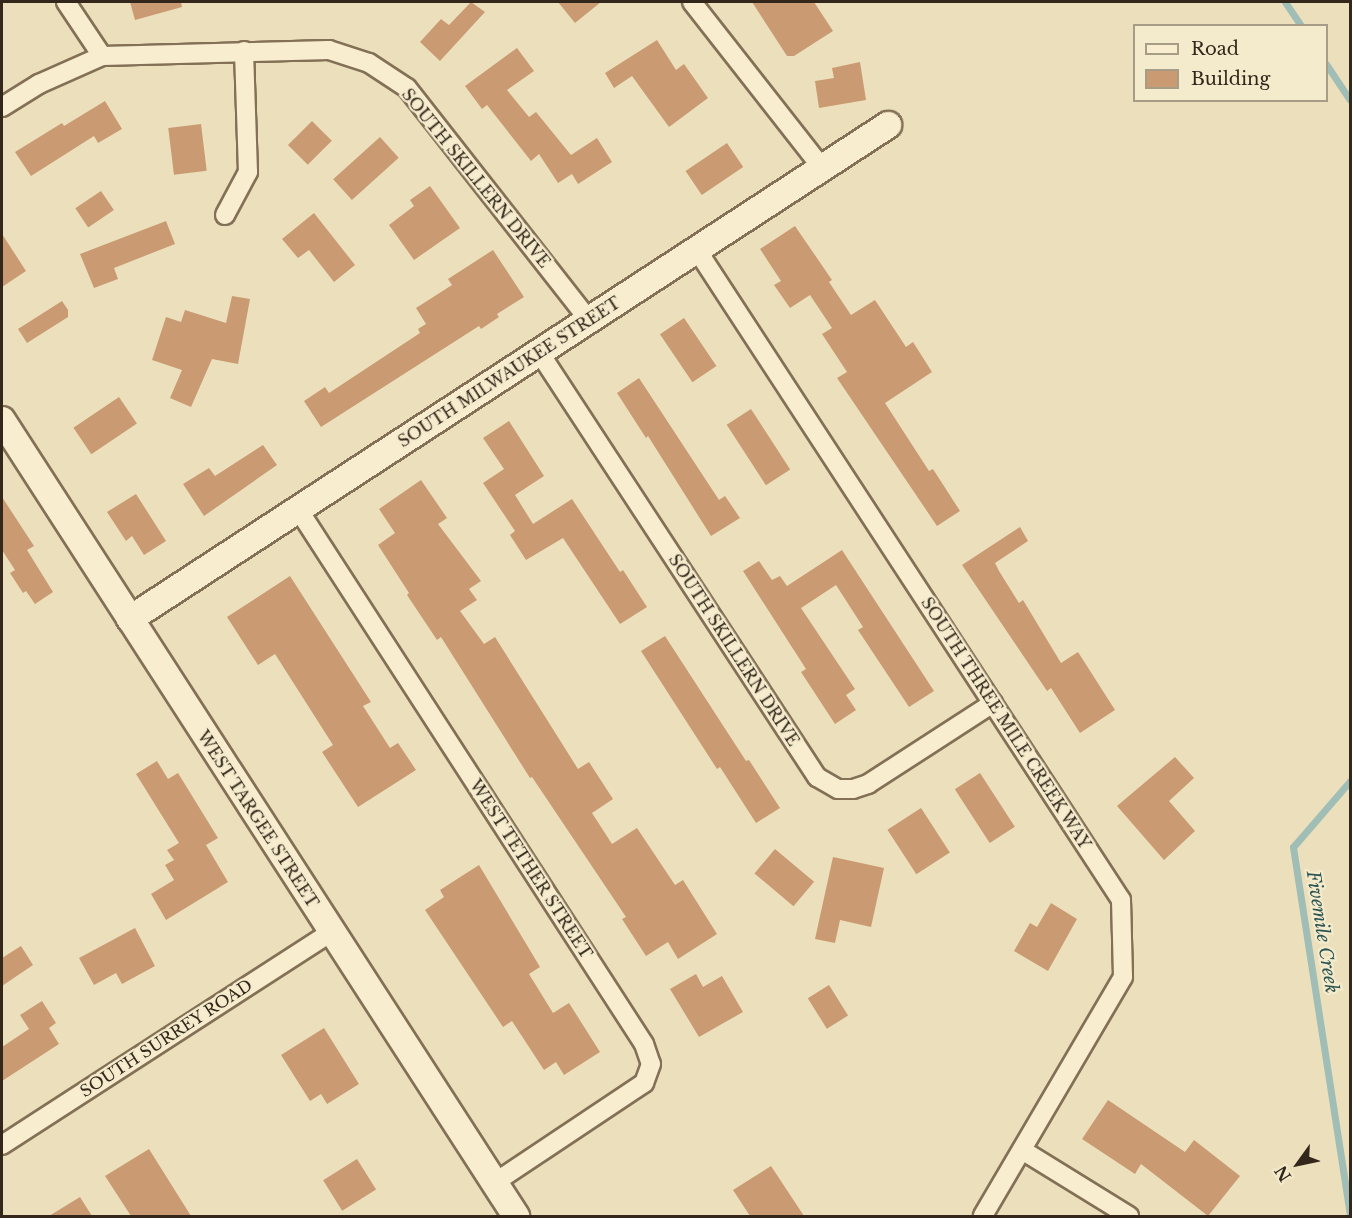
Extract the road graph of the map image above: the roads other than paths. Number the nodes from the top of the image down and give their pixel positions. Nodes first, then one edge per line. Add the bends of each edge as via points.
1 (66, 2) edge
2 (692, 2) edge
3 (244, 51) junction
4 (102, 56) junction
5 (2, 107) edge
6 (888, 125) dead end
7 (822, 168) junction
8 (225, 214) dead end
9 (697, 250) junction
10 (588, 320) junction
11 (539, 352) junction
12 (5, 433) edge
13 (298, 509) junction
14 (130, 619) junction
15 (993, 703) junction
16 (331, 932) junction
17 (2, 1145) edge
18 (1022, 1150) junction
19 (494, 1183) junction
20 (516, 1216) edge
21 (983, 1216) edge
22 (1129, 1216) edge

1 - 4 street
2 - 7 street
3 - 4 street, SOUTH SKILLERN DRIVE
3 - 8 street via 248,172
3 - 10 street, SOUTH SKILLERN DRIVE via 329,50 369,63 407,88
4 - 5 street, SOUTH SKILLERN DRIVE via 39,84
6 - 7 street, SOUTH MILWAUKEE STREET
7 - 9 street, SOUTH MILWAUKEE STREET
9 - 10 street, SOUTH MILWAUKEE STREET
9 - 15 street, SOUTH THREE MILE CREEK WAY
10 - 11 street, SOUTH MILWAUKEE STREET
11 - 13 street, SOUTH MILWAUKEE STREET
11 - 15 street, SOUTH SKILLERN DRIVE via 817,777 838,789 867,784
12 - 14 street, WEST TARGEE STREET
13 - 14 street, SOUTH MILWAUKEE STREET
13 - 19 street, WEST TETHER STREET via 644,1044 651,1064 644,1083
14 - 16 street, WEST TARGEE STREET
15 - 18 street, SOUTH THREE MILE CREEK WAY via 1122,900 1123,977
16 - 17 street, SOUTH SURREY ROAD
16 - 19 street, WEST TARGEE STREET
18 - 21 street, SOUTH THREE MILE CREEK WAY
18 - 22 street
19 - 20 street, WEST TARGEE STREET

